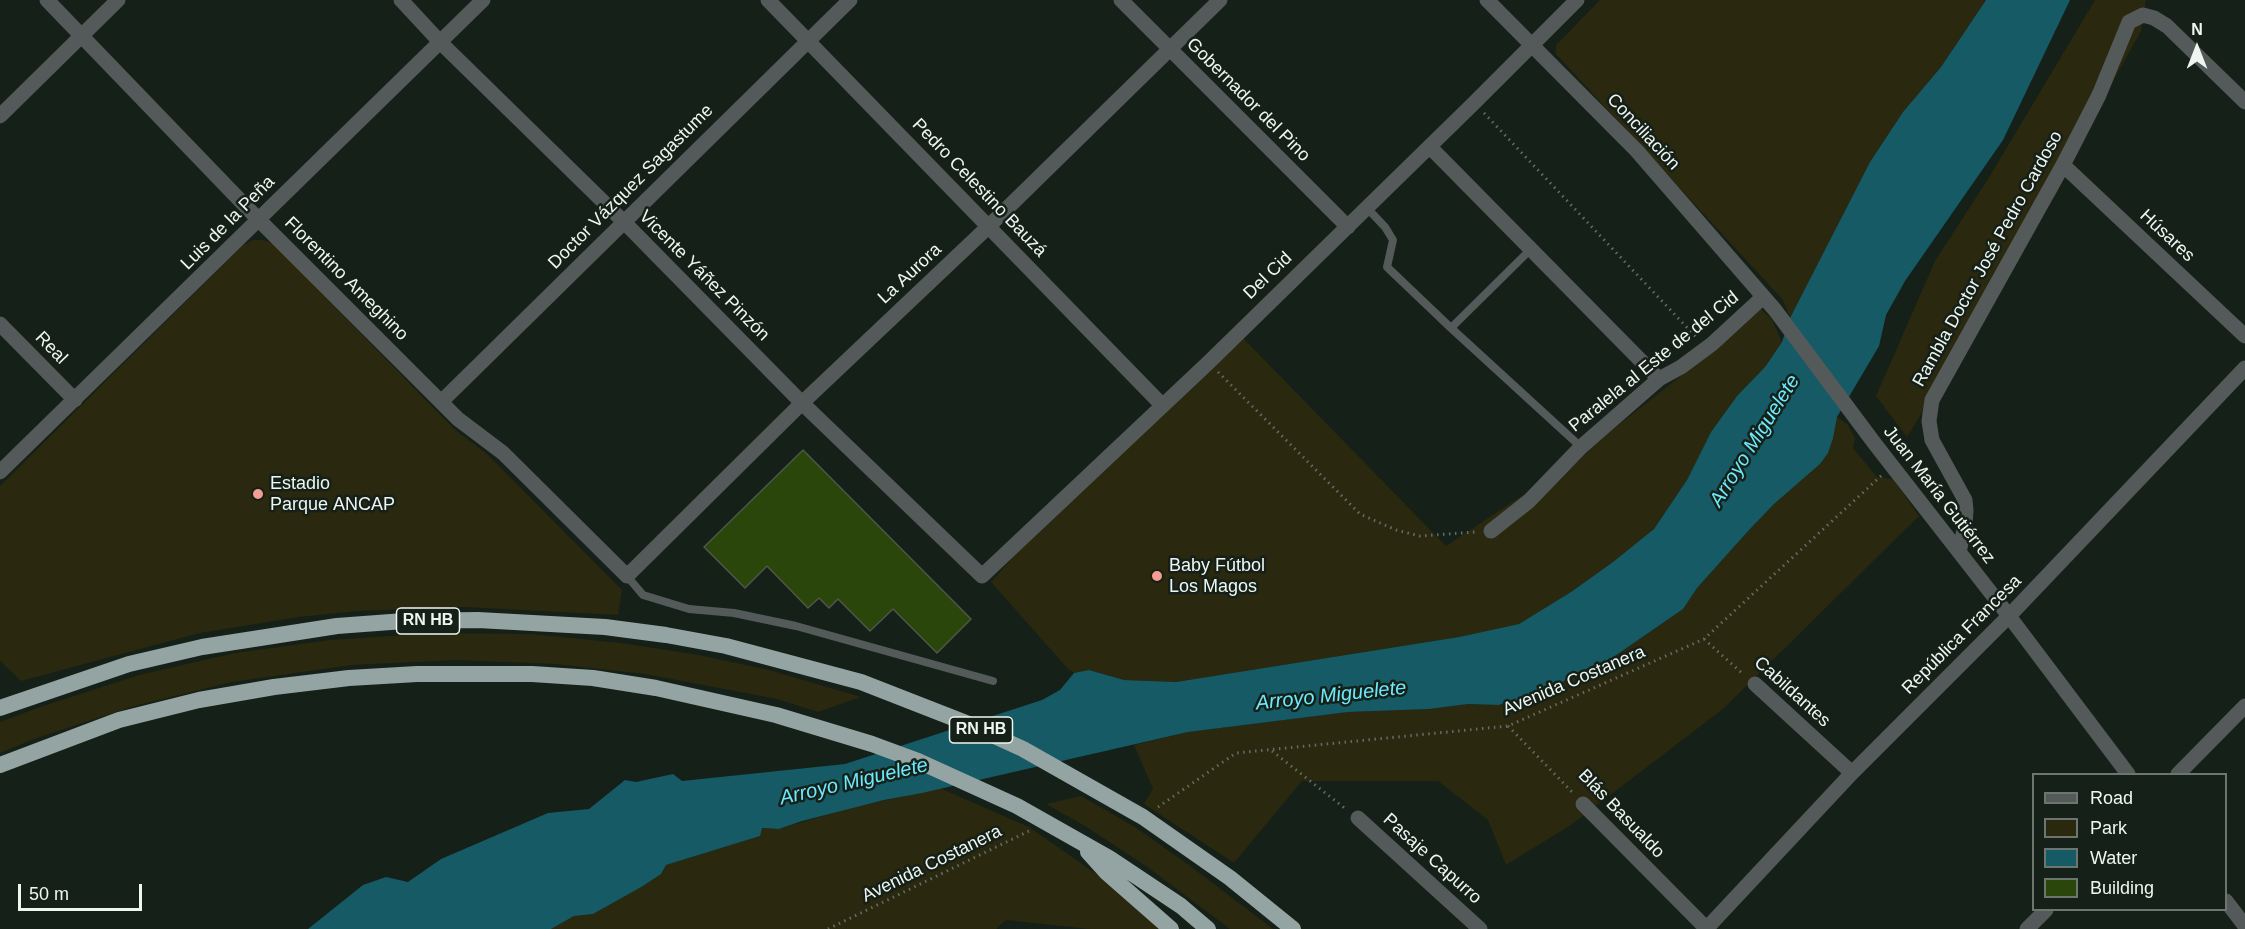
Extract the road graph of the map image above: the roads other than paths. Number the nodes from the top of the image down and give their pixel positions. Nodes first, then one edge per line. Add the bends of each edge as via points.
1 (47, 0) edge
2 (118, 0) edge
3 (401, 0) edge
4 (483, 0) edge
5 (768, 0) edge
6 (849, 0) edge
7 (1121, 0) edge
8 (1220, 0) edge
9 (1488, 0) edge
10 (1577, 0) edge
11 (81, 36) junction
12 (808, 41) junction
13 (440, 42) junction
14 (1531, 45) junction
15 (1170, 50) junction
16 (2245, 102) edge
17 (0, 116) edge
18 (1430, 147) junction
19 (2063, 165) junction
20 (1367, 208) junction
21 (259, 220) junction
22 (624, 222) junction
23 (989, 226) junction
24 (1348, 227) junction
25 (1531, 249) junction
26 (1763, 297) junction
27 (0, 324) edge
28 (1451, 328) junction
29 (2245, 336) edge
30 (2245, 368) edge
31 (1659, 379) junction
32 (75, 400) junction
33 (441, 402) junction
34 (802, 403) junction
35 (1162, 405) junction
36 (1581, 447) junction
37 (0, 472) edge
38 (1491, 531) road end
39 (1959, 552) junction
40 (627, 576) junction
41 (982, 576) joint
42 (2009, 616) junction
43 (993, 681) dead end
44 (1755, 684) road end
45 (2245, 706) edge
46 (0, 708) edge
47 (0, 765) edge
48 (1852, 773) junction
49 (2127, 773) edge
50 (2179, 773) edge
51 (1583, 804) road end
52 (1358, 818) road end
53 (1077, 840) junction
54 (2227, 902) edge
55 (2044, 911) edge
56 (2245, 926) edge
57 (1171, 929) edge
58 (1208, 929) edge
59 (1293, 929) edge
60 (1480, 929) edge
61 (1706, 929) edge
62 (2027, 929) edge

1 - 11 street, Florentino Ameghino
2 - 11 street
3 - 13 street, Vicente Yáñez Pinzón
4 - 13 street, Luis de la Peña
5 - 12 street, Pedro Celestino Bauzá
6 - 12 street, Doctor Vázquez Sagastume
7 - 15 street, Gobernador del Pino
8 - 15 street, La Aurora
9 - 14 street, Conciliación
10 - 14 street, Del Cid
11 - 17 street
11 - 21 street, Florentino Ameghino
12 - 22 street, Doctor Vázquez Sagastume
12 - 23 street, Pedro Celestino Bauzá
13 - 21 street, Luis de la Peña
13 - 22 street, Vicente Yáñez Pinzón
14 - 18 street, Del Cid
14 - 26 street, Conciliación via 1637,151
15 - 23 street, La Aurora
15 - 24 street, Gobernador del Pino
16 - 19 street, Rambla Doctor José Pedro Cardoso via 2167,26 2143,15 2129,22 2099,95
18 - 20 street, Del Cid
18 - 25 street
19 - 29 street, Húsares
19 - 39 street, Rambla Doctor José Pedro Cardoso via 1932,400 1932,440 1965,500
20 - 24 street, Del Cid
20 - 28 lane via 1393,240 1387,267
21 - 32 street, Luis de la Peña
21 - 33 street, Florentino Ameghino
22 - 33 street, Doctor Vázquez Sagastume
22 - 34 street, Vicente Yáñez Pinzón
23 - 34 street, La Aurora
23 - 35 street, Pedro Celestino Bauzá
24 - 35 street, Del Cid
25 - 28 lane
25 - 31 street
26 - 31 street, Paralela al Este de del Cid via 1706,348
26 - 39 street, Juan María Gutiérrez
27 - 32 street, Real
28 - 36 lane
30 - 42 street, República Francesa
31 - 36 street, Paralela al Este de del Cid
32 - 37 street, Luis de la Peña
33 - 40 street, Florentino Ameghino via 504,453
34 - 40 street, La Aurora
34 - 41 street, Vicente Yáñez Pinzón
35 - 41 street, Del Cid
36 - 38 street, Paralela al Este de del Cid via 1529,501
39 - 42 street, Juan María Gutiérrez
40 - 43 lane via 643,595 689,609 734,613 796,626
42 - 48 street, República Francesa
42 - 49 street, Juan María Gutiérrez
44 - 48 street, Cabildantes
45 - 50 street
46 - 59 highway, RN HB via 129,664 202,647 337,626 404,621 542,622 726,646 861,682 1014,745 1143,816
47 - 53 highway via 119,720 274,687 417,674 593,678 656,688 835,732 918,761 1017,806
48 - 61 street, República Francesa
51 - 61 street, Blás Basualdo
52 - 60 street, Pasaje Capurro
53 - 57 highway via 1106,872
53 - 58 highway via 1142,879
54 - 56 street
55 - 62 street

